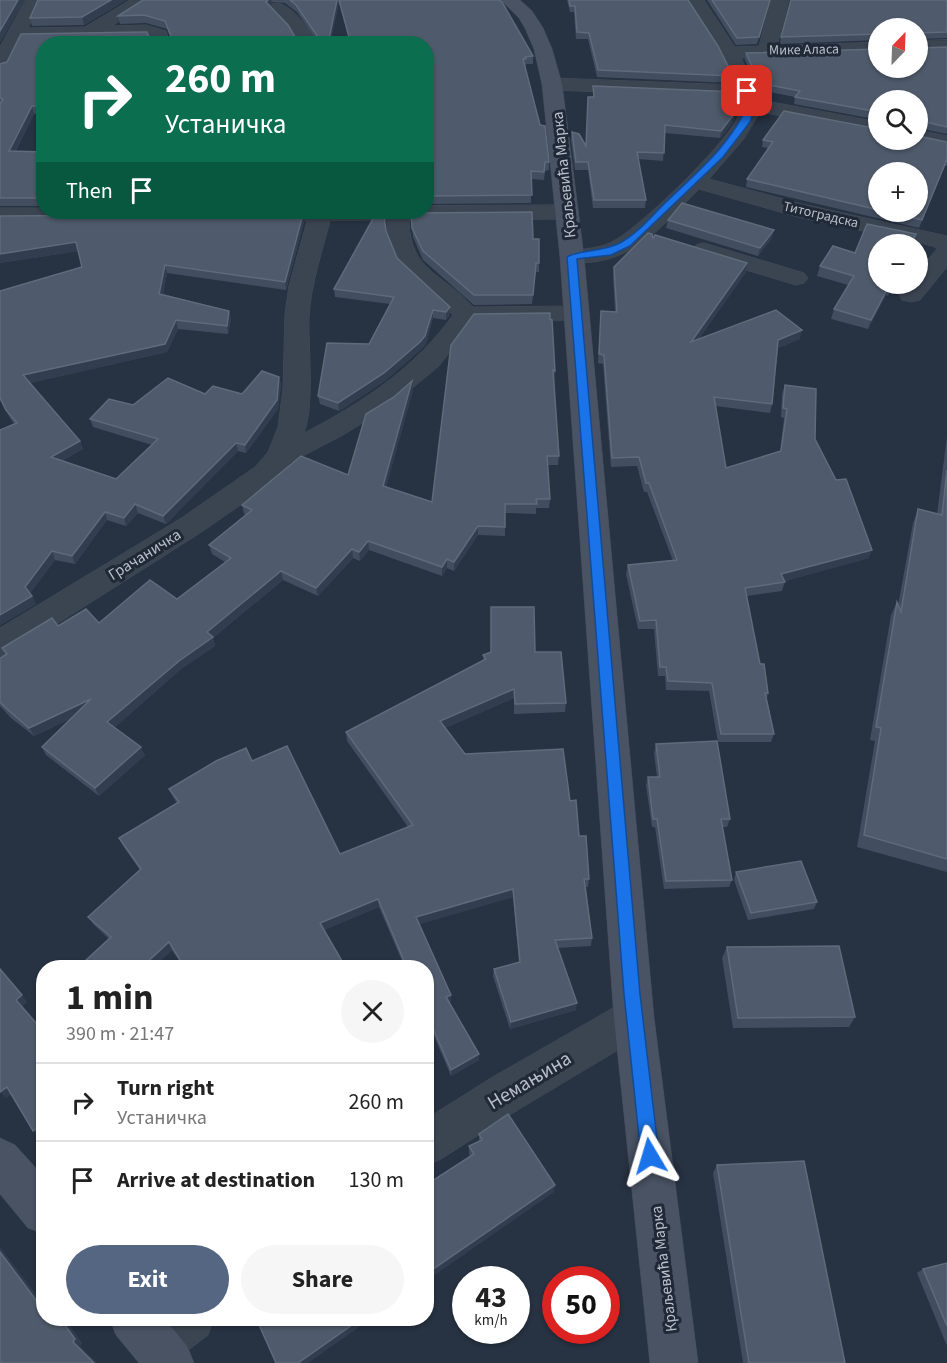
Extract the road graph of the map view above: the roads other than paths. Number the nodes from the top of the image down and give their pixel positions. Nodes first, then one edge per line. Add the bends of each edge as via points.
1 (142, 0) edge
2 (695, 0) edge
3 (780, 0) edge
4 (514, 1) edge
5 (31, 4) dead end
6 (278, 8) dead end
7 (88, 33) junction
8 (18, 34) junction
9 (159, 36) edge
10 (303, 36) edge
11 (947, 46) edge
12 (928, 47) edge
13 (868, 48) edge
14 (767, 50) junction
15 (729, 53) junction
16 (0, 65) edge
17 (552, 84) junction
18 (750, 97) junction
19 (868, 126) edge
20 (928, 138) edge
21 (947, 142) edge
22 (694, 181) junction
23 (568, 213) junction
24 (36, 214) edge
25 (434, 214) edge
26 (0, 215) edge
27 (319, 219) edge
28 (398, 219) edge
29 (662, 237) junction
30 (947, 246) edge
31 (947, 252) edge
32 (572, 257) junction
33 (796, 278) dead end
34 (911, 295) dead end
35 (575, 312) junction
36 (466, 314) junction
37 (281, 455) junction
38 (0, 644) edge
39 (634, 1018) junction
40 (434, 1139) edge
41 (0, 1160) edge
42 (36, 1203) edge
43 (674, 1363) edge

1 - 7 street
2 - 15 street
3 - 14 street
4 - 17 main road, Краљевића Марка via 534,28
5 - 8 street
6 - 10 street
7 - 8 street
7 - 9 street via 146,31
8 - 16 street
11 - 12 street
13 - 14 street, Мике Аласа
14 - 15 street, Мике Аласа
15 - 18 street
17 - 18 street
17 - 23 main road, Краљевића Марка
18 - 19 street
18 - 22 street via 745,122
20 - 21 street
22 - 29 street
22 - 30 street, Титоградска via 798,210 925,237
23 - 25 street
23 - 32 main road, Краљевића Марка
24 - 26 street
27 - 37 street, Грачаничка via 301,286 292,428
28 - 36 street via 402,254
29 - 32 street via 626,244 608,253
29 - 33 street
31 - 34 street
32 - 35 main road, Краљевића Марка
35 - 36 street
35 - 39 main road, Краљевића Марка
36 - 37 street, Грачаничка via 401,386 337,427
37 - 38 street, Грачаничка via 265,474 190,525
39 - 40 street, Немањина
39 - 43 main road, Краљевића Марка
41 - 42 main road

